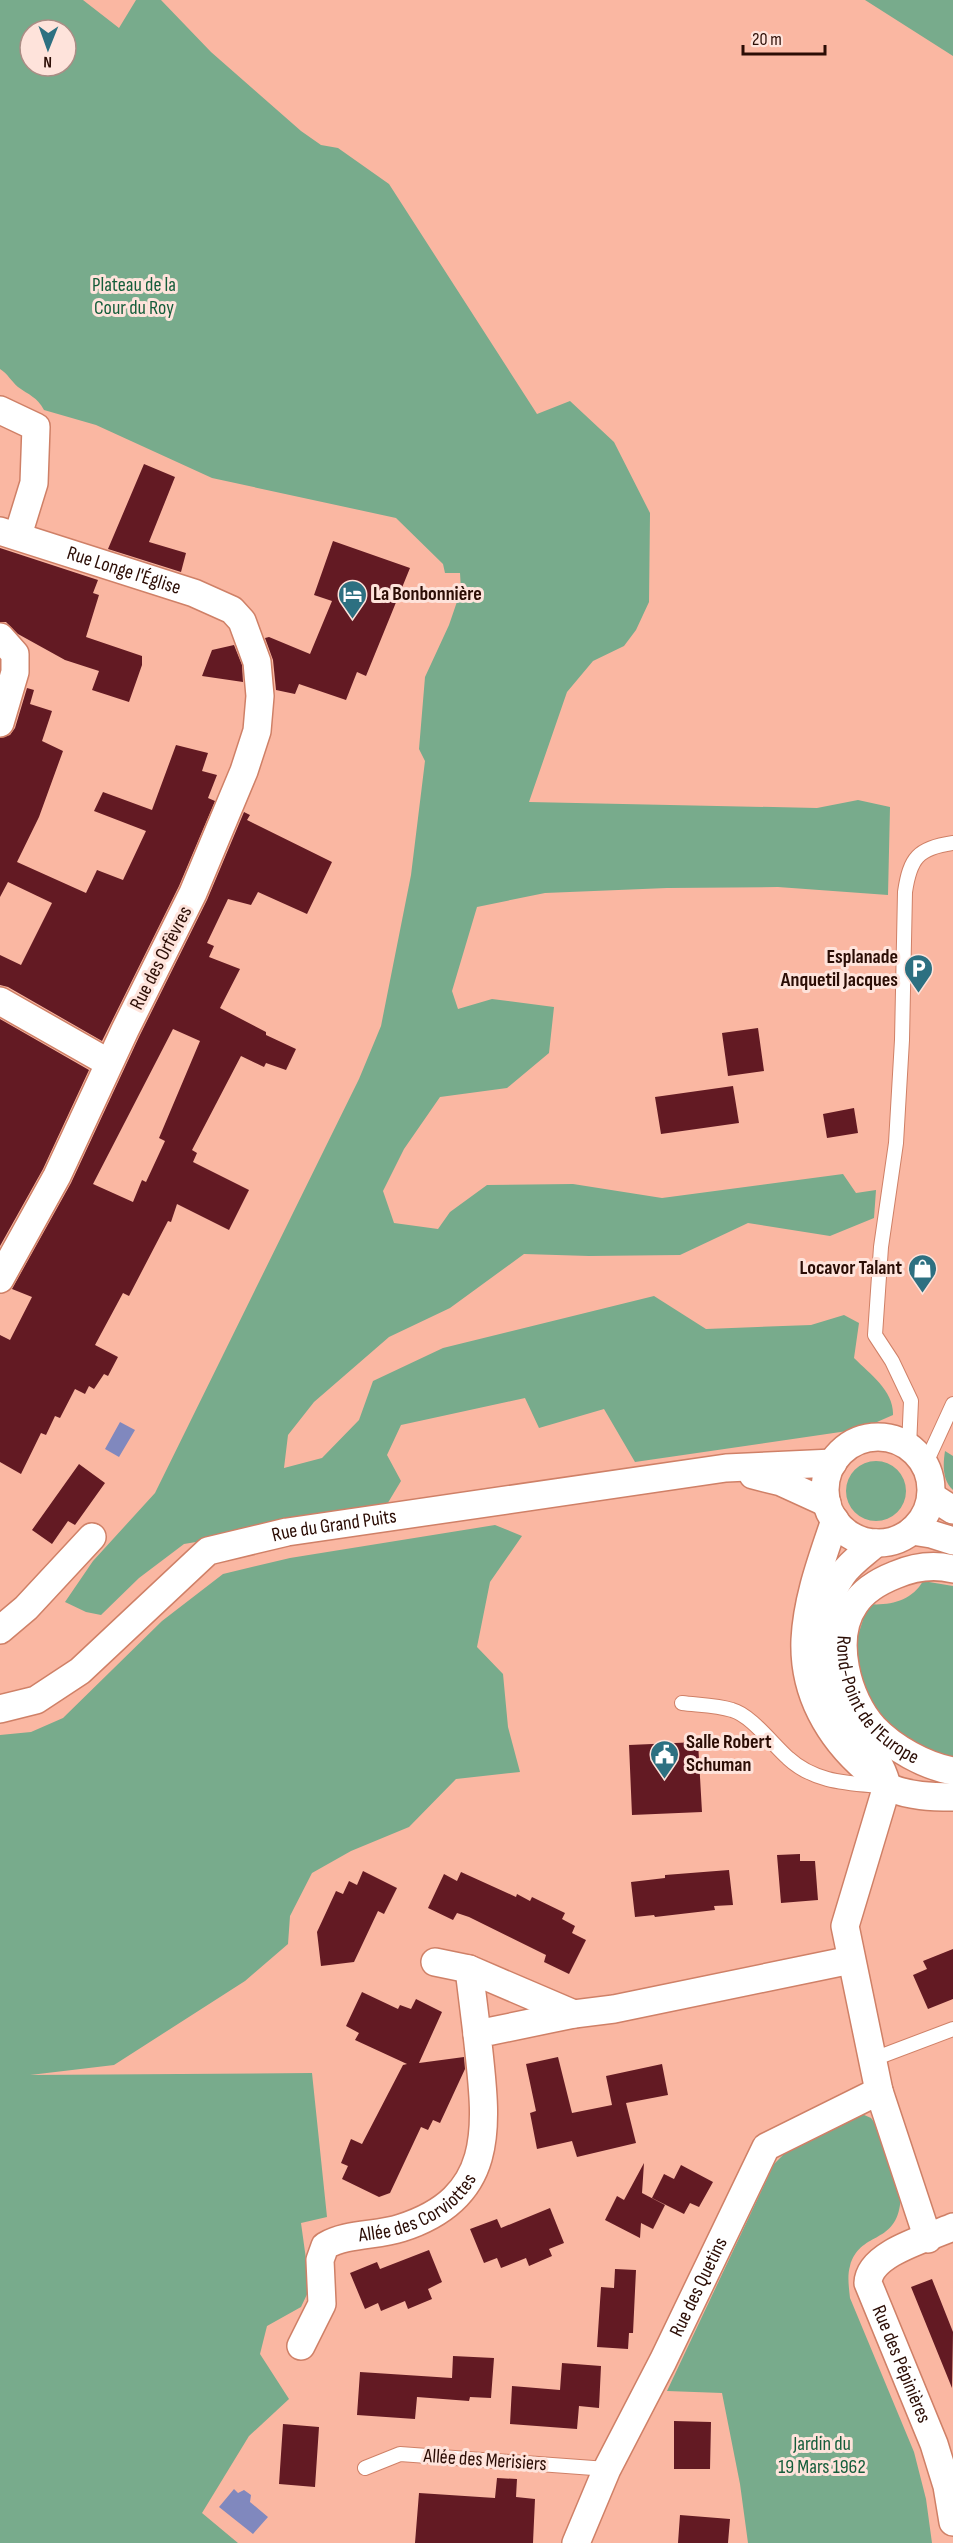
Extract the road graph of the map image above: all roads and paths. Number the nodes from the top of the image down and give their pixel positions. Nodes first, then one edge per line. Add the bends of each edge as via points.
1 (0, 411) edge
2 (9, 533) edge
3 (242, 621) joint
4 (0, 637) edge
5 (0, 723) edge
6 (953, 843) edge
7 (0, 1001) edge
8 (109, 1064) junction
9 (0, 1279) edge
10 (953, 1404) edge
11 (917, 1456) junction
12 (832, 1463) junction
13 (726, 1468) junction
14 (942, 1503) edge
15 (831, 1512) junction
16 (912, 1531) junction
17 (92, 1538) dead end
18 (953, 1541) edge
19 (876, 1543) junction
20 (953, 1569) edge
21 (0, 1630) edge
22 (682, 1702) dead end
23 (0, 1709) edge
24 (953, 1772) edge
25 (953, 1783) edge
26 (887, 1786) junction
27 (953, 1797) edge
28 (851, 1960) junction
29 (435, 1962) dead end
30 (469, 1969) junction
31 (574, 2014) junction
32 (953, 2029) edge
33 (477, 2034) junction
34 (871, 2060) junction
35 (879, 2091) junction
36 (953, 2227) edge
37 (928, 2239) junction
38 (300, 2346) dead end
39 (366, 2468) dead end
40 (607, 2469) junction
41 (953, 2522) edge
42 (576, 2543) edge

1 - 2 street via 36,427 34,483
2 - 3 street, Rue Longe l'Église via 194,593 232,610
3 - 8 street, Rue des Orfèvres via 256,662 260,696 257,731 193,893
4 - 5 street via 15,654 15,672
6 - 11 lane via 937,845 908,869 896,1143 878,1279 875,1335 911,1401
7 - 8 street
8 - 9 street, Rue des Orfèvres via 57,1176
10 - 11 lane
11 - 12 street via 893,1439 876,1437 859,1441
11 - 14 street
12 - 13 street, Rue du Grand Puits
12 - 15 street via 825,1490
13 - 15 street, Rue du Grand Puits via 781,1482
13 - 23 street, Rue du Grand Puits via 287,1532 208,1551 80,1671 36,1700
14 - 16 street via 928,1509
15 - 19 street via 853,1536
15 - 26 street, Rond-Point de l'Europe via 808,1611 808,1676 821,1715 835,1738
16 - 18 street
16 - 19 street via 901,1538
17 - 21 street
19 - 26 street, Rond-Point de l'Europe via 846,1569 834,1590 826,1623 825,1651 829,1683 839,1710 880,1765
20 - 24 street, Rond-Point de l'Europe via 914,1568 875,1585 854,1605 844,1642 846,1670 872,1726 906,1752
22 - 26 lane via 734,1710 806,1772 832,1781
25 - 26 street, Rond-Point de l'Europe via 917,1781
26 - 27 street, Rond-Point de l'Europe via 905,1793
26 - 28 street via 845,1926
28 - 31 street
28 - 34 street
29 - 30 street
30 - 31 street
30 - 33 street, Allée des Corviottes
31 - 33 street
32 - 34 lane
33 - 38 street, Allée des Corviottes via 485,2115 479,2159 467,2184 459,2196 431,2217 385,2233 341,2239 325,2246 320,2260 322,2304
34 - 35 street
35 - 37 street
35 - 40 street, Rue des Quetins via 766,2147
36 - 37 street, Rue des Pépinières
37 - 41 street, Rue des Pépinières via 880,2260 870,2271 868,2283 934,2444
39 - 40 lane, Allée des Merisiers via 400,2454
40 - 42 street, Rue des Quetins

